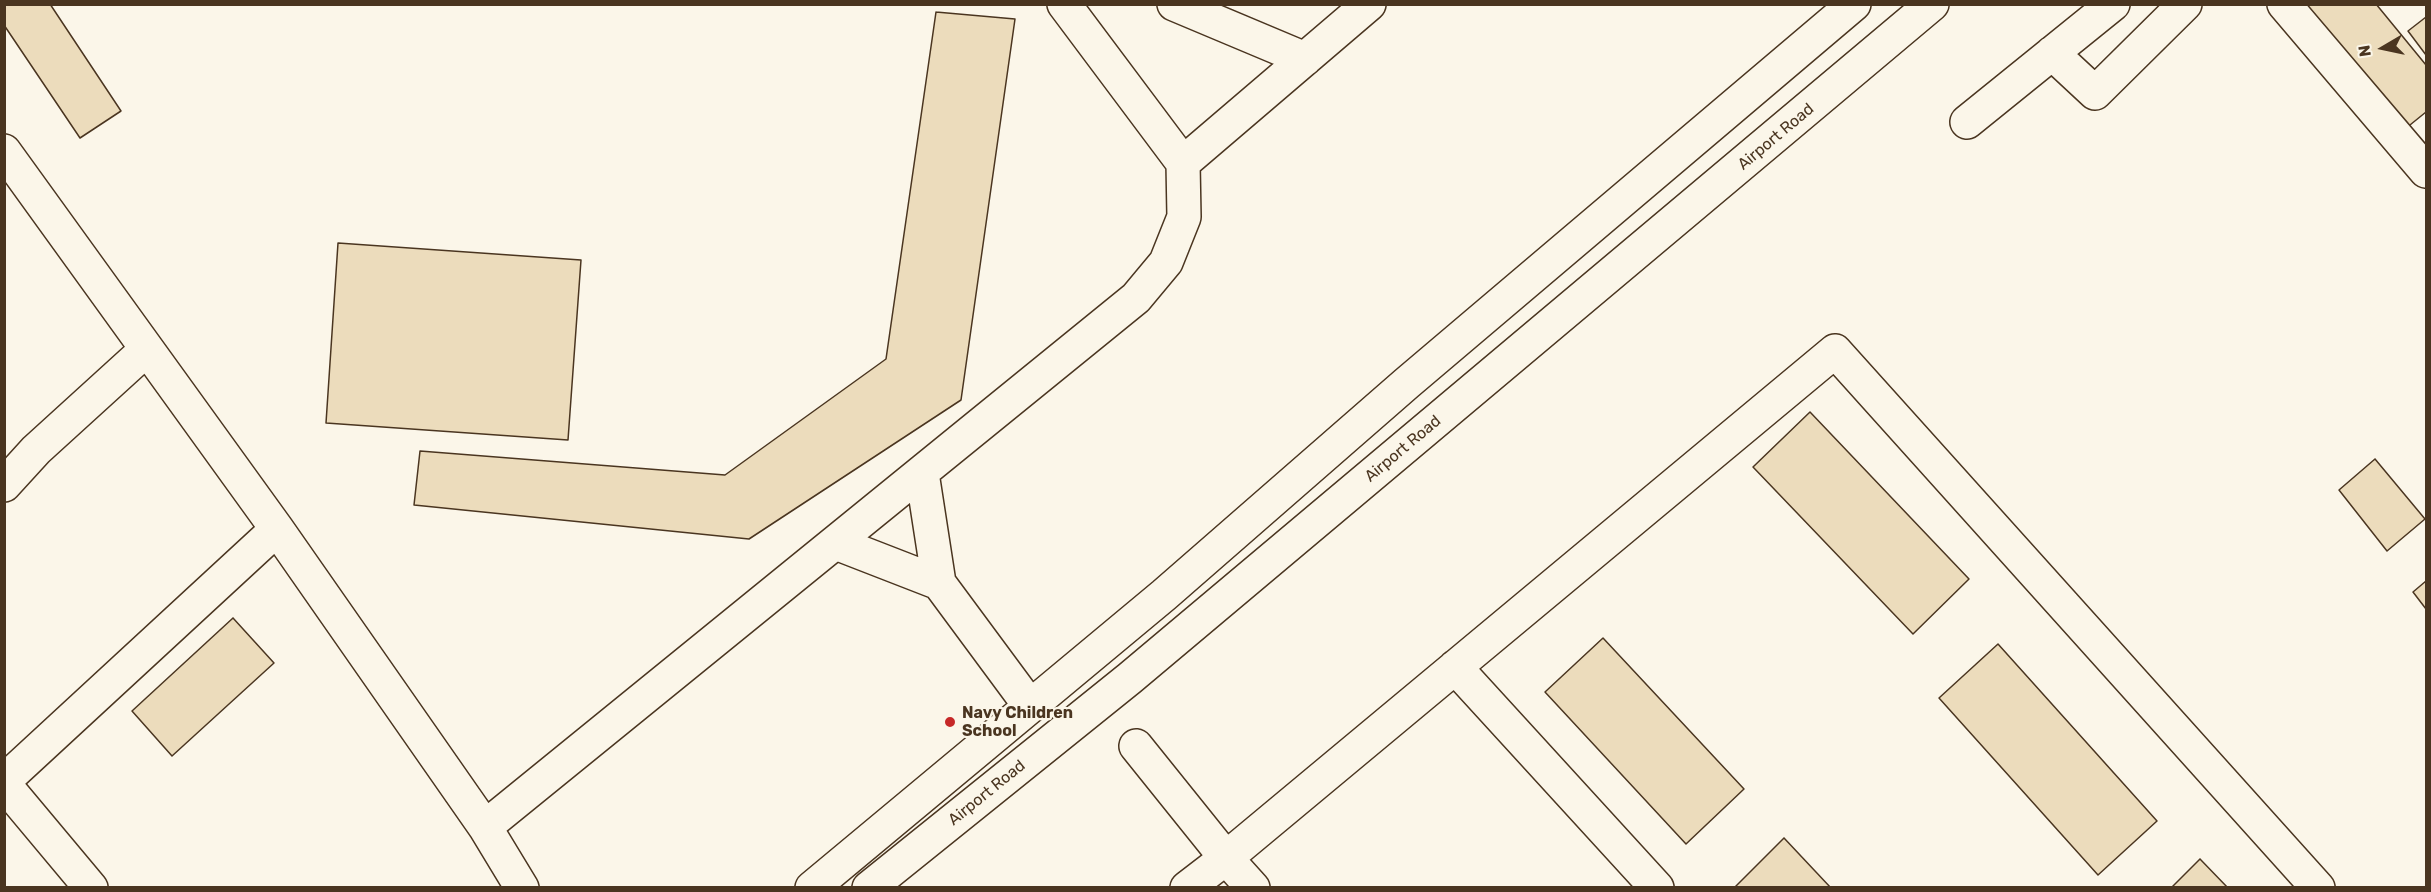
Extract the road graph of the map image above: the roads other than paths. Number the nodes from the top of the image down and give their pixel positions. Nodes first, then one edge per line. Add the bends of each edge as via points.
1 (1064, 4) edge
2 (1174, 4) edge
3 (1369, 4) edge
4 (1854, 4) edge
5 (1932, 4) edge
6 (2113, 4) edge
7 (2185, 4) edge
8 (2284, 4) edge
9 (2052, 53) junction
10 (1305, 59) junction
11 (1967, 122) dead end
12 (4, 151) edge
13 (1183, 163) junction
14 (2427, 171) edge
15 (147, 349) junction
16 (922, 473) junction
17 (4, 484) edge
18 (277, 529) junction
19 (836, 543) junction
20 (939, 583) junction
21 (1455, 667) junction
22 (1030, 706) junction
23 (1137, 746) dead end
24 (4, 782) edge
25 (485, 827) junction
26 (1226, 858) junction
27 (91, 888) edge
28 (522, 888) edge
29 (812, 888) edge
30 (870, 888) edge
31 (1187, 888) edge
32 (1253, 888) edge
33 (1658, 888) edge
34 (2318, 888) edge

1 - 13 main road
2 - 10 main road
3 - 10 main road
4 - 22 main road
5 - 30 main road, Airport Road via 1130,678
6 - 9 main road
7 - 9 main road via 2095,93
8 - 14 main road
9 - 11 main road
10 - 13 main road
12 - 15 main road
13 - 16 main road via 1184,217 1166,262 1136,298
15 - 17 main road
15 - 18 main road
16 - 19 main road
16 - 20 main road
18 - 24 main road
18 - 25 main road
19 - 20 main road
19 - 25 main road
20 - 22 main road
21 - 26 main road
21 - 33 main road
21 - 34 main road via 1834,351
22 - 29 main road
23 - 26 main road
24 - 27 main road
25 - 28 main road
26 - 31 main road
26 - 32 main road

